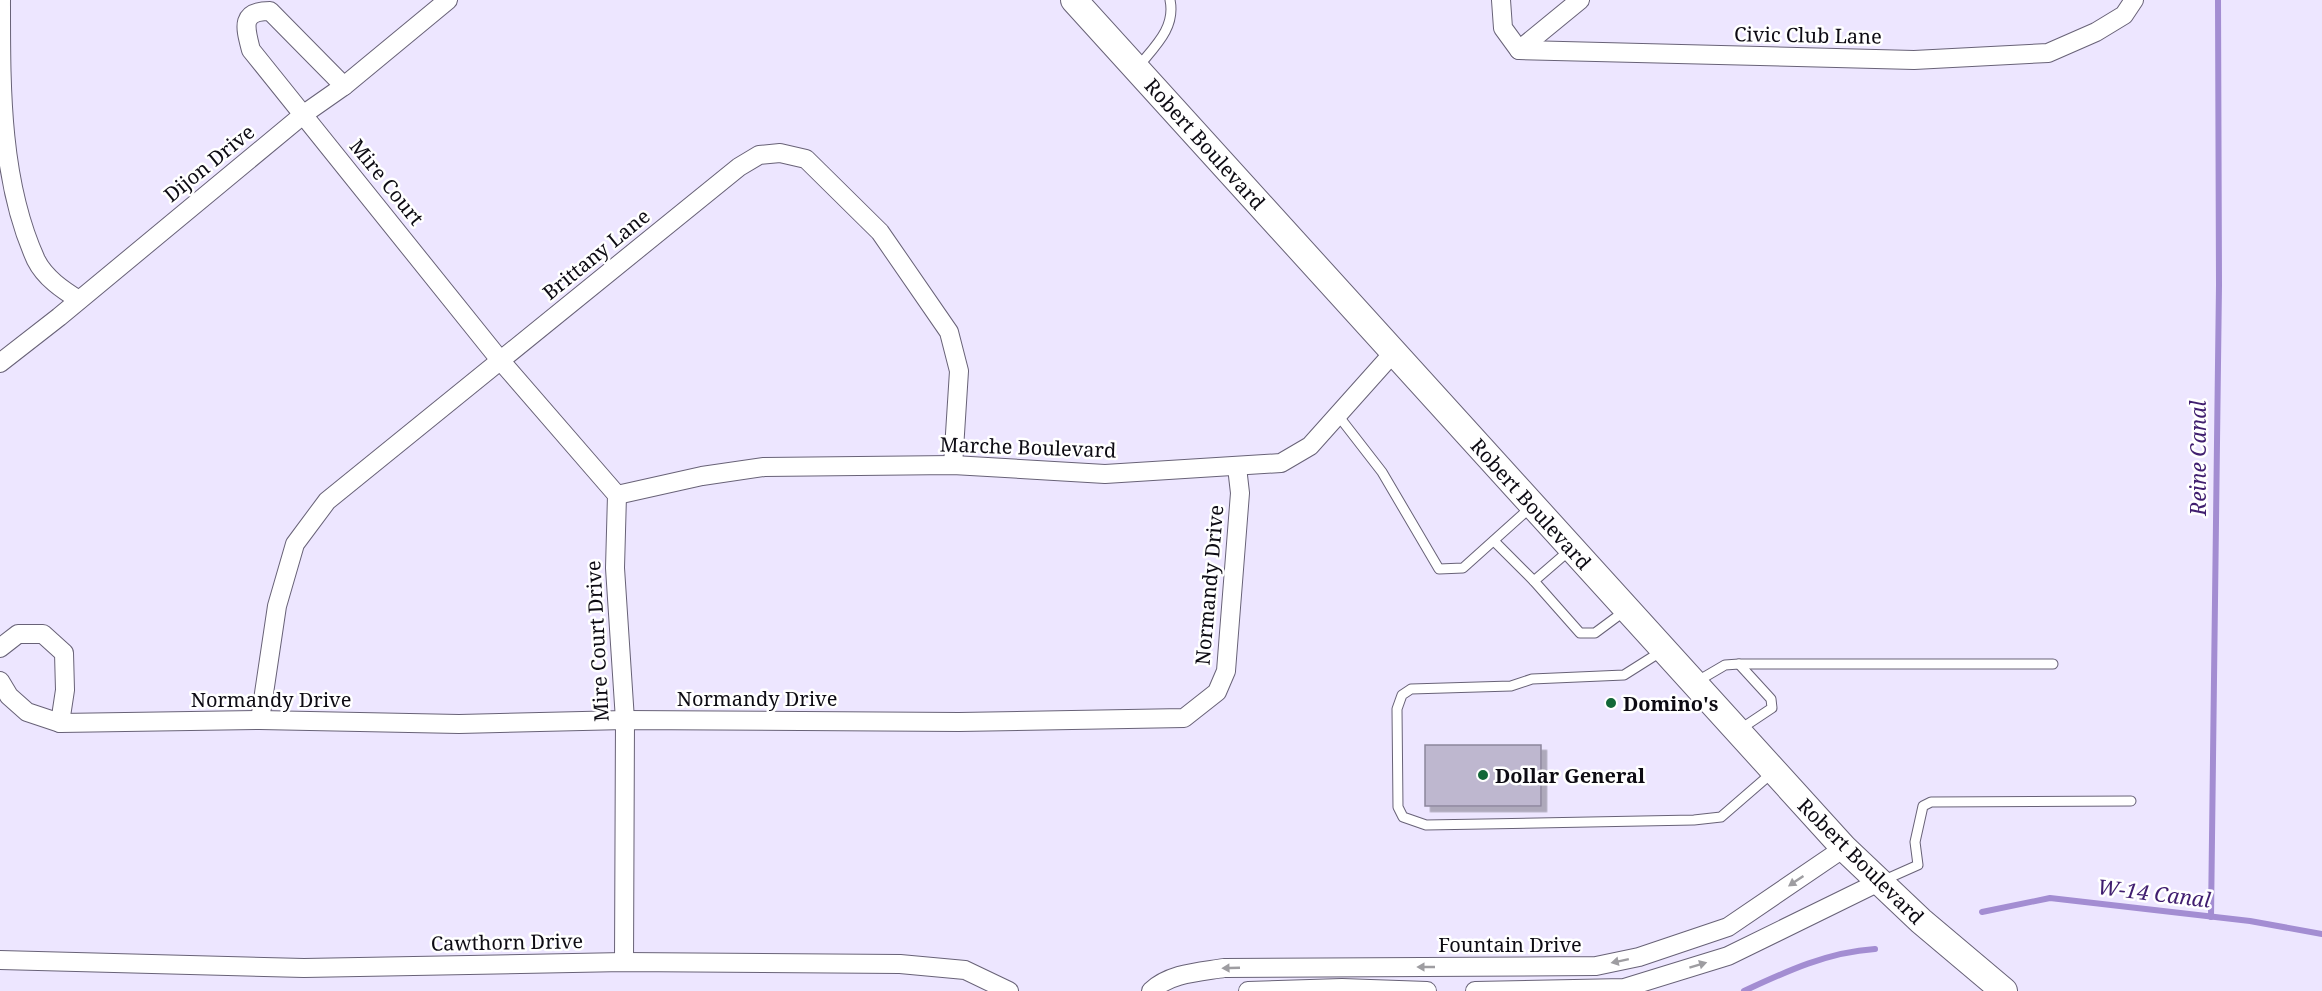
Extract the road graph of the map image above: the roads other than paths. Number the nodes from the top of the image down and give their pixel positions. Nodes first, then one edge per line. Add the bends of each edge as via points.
1 (1, 0) edge
2 (448, 0) edge
3 (1074, 0) edge
4 (1170, 0) edge
5 (1501, 0) edge
6 (1580, 0) edge
7 (2134, 0) edge
8 (1519, 50) junction
9 (1137, 69) junction
10 (344, 86) junction
11 (304, 114) junction
12 (79, 300) junction
13 (1394, 352) junction
14 (500, 360) junction
15 (0, 363) edge
16 (1337, 414) junction
17 (953, 465) junction
18 (1237, 467) junction
19 (616, 495) junction
20 (1533, 505) junction
21 (1494, 541) junction
22 (1572, 549) junction
23 (1534, 580) junction
24 (1627, 609) junction
25 (0, 648) edge
26 (1664, 650) junction
27 (1739, 664) junction
28 (2052, 664) dead end
29 (0, 681) edge
30 (1694, 683) junction
31 (260, 720) junction
32 (625, 720) junction
33 (60, 723) junction
34 (1737, 731) junction
35 (1773, 772) junction
36 (2131, 801) dead end
37 (1844, 848) junction
38 (1880, 882) junction
39 (1720, 930) junction
40 (1728, 956) junction
41 (0, 960) edge
42 (624, 962) junction
43 (1312, 968) junction
44 (1312, 989) junction
45 (1010, 991) edge
46 (1151, 991) edge
47 (1248, 991) edge
48 (1427, 991) edge
49 (1475, 991) edge
50 (2004, 991) edge

1 - 12 street via 1,105 10,188 36,262 57,286
2 - 10 street, Dijon Drive
3 - 9 main road, Robert Boulevard
4 - 9 lane via 1172,15 1168,28
5 - 8 street via 1503,28
6 - 8 street
7 - 8 street, Civic Club Lane via 2124,15 2048,53 1914,60
9 - 13 main road, Robert Boulevard
10 - 11 street, Dijon Drive
10 - 11 street, Mire Court via 270,11 256,11 245,28 251,50
11 - 12 street, Dijon Drive
11 - 14 street, Mire Court
12 - 15 street, Dijon Drive
13 - 16 street, Marche Boulevard
13 - 20 main road, Robert Boulevard
14 - 17 street, Brittany Lane via 739,167 759,154 780,153 806,159 880,232 949,332 959,371
14 - 19 street
14 - 31 street, Brittany Lane via 327,501 295,544 277,606
16 - 18 street, Marche Boulevard via 1310,446 1281,463
16 - 21 lane via 1382,472 1439,569 1463,568
17 - 18 street, Marche Boulevard via 1105,474
17 - 19 street, Marche Boulevard via 764,467
18 - 32 street, Normandy Drive via 1240,493 1227,671 1217,692 1184,718 959,722
19 - 32 street, Mire Court Drive via 615,568
20 - 21 lane
20 - 22 main road, Robert Boulevard
21 - 23 lane
22 - 23 lane
22 - 24 main road, Robert Boulevard
23 - 24 lane via 1580,633 1594,633
24 - 26 main road, Robert Boulevard
25 - 33 street via 18,634 43,634 64,653 65,690
26 - 30 main road, Robert Boulevard
26 - 35 lane via 1624,675 1532,679 1511,686 1410,689 1402,695 1397,709 1398,807 1403,818 1426,825 1721,817
27 - 28 lane
27 - 30 lane via 1725,665
27 - 34 lane via 1771,699 1772,708
29 - 33 street, Normandy Drive via 9,696 27,712
30 - 34 main road, Robert Boulevard
31 - 32 street, Normandy Drive via 459,724
31 - 33 street, Normandy Drive
32 - 42 street, Mire Court Drive
34 - 35 main road, Robert Boulevard
35 - 37 main road, Robert Boulevard
36 - 38 lane via 1930,802 1923,806 1915,842 1918,865
37 - 38 main road, Robert Boulevard
37 -> 39 street, Fountain Drive
38 - 40 street
38 - 50 main road, Robert Boulevard
39 - 40 street
39 -> 43 street, Fountain Drive via 1638,957 1596,966
49 -> 40 street via 1624,987
41 - 42 street, Cawthorn Drive via 304,968
42 - 45 street, Cawthorn Drive via 900,964 965,970
43 - 44 street
43 -> 46 street, Fountain Drive via 1224,968 1182,975
44 - 47 street
44 - 48 street

